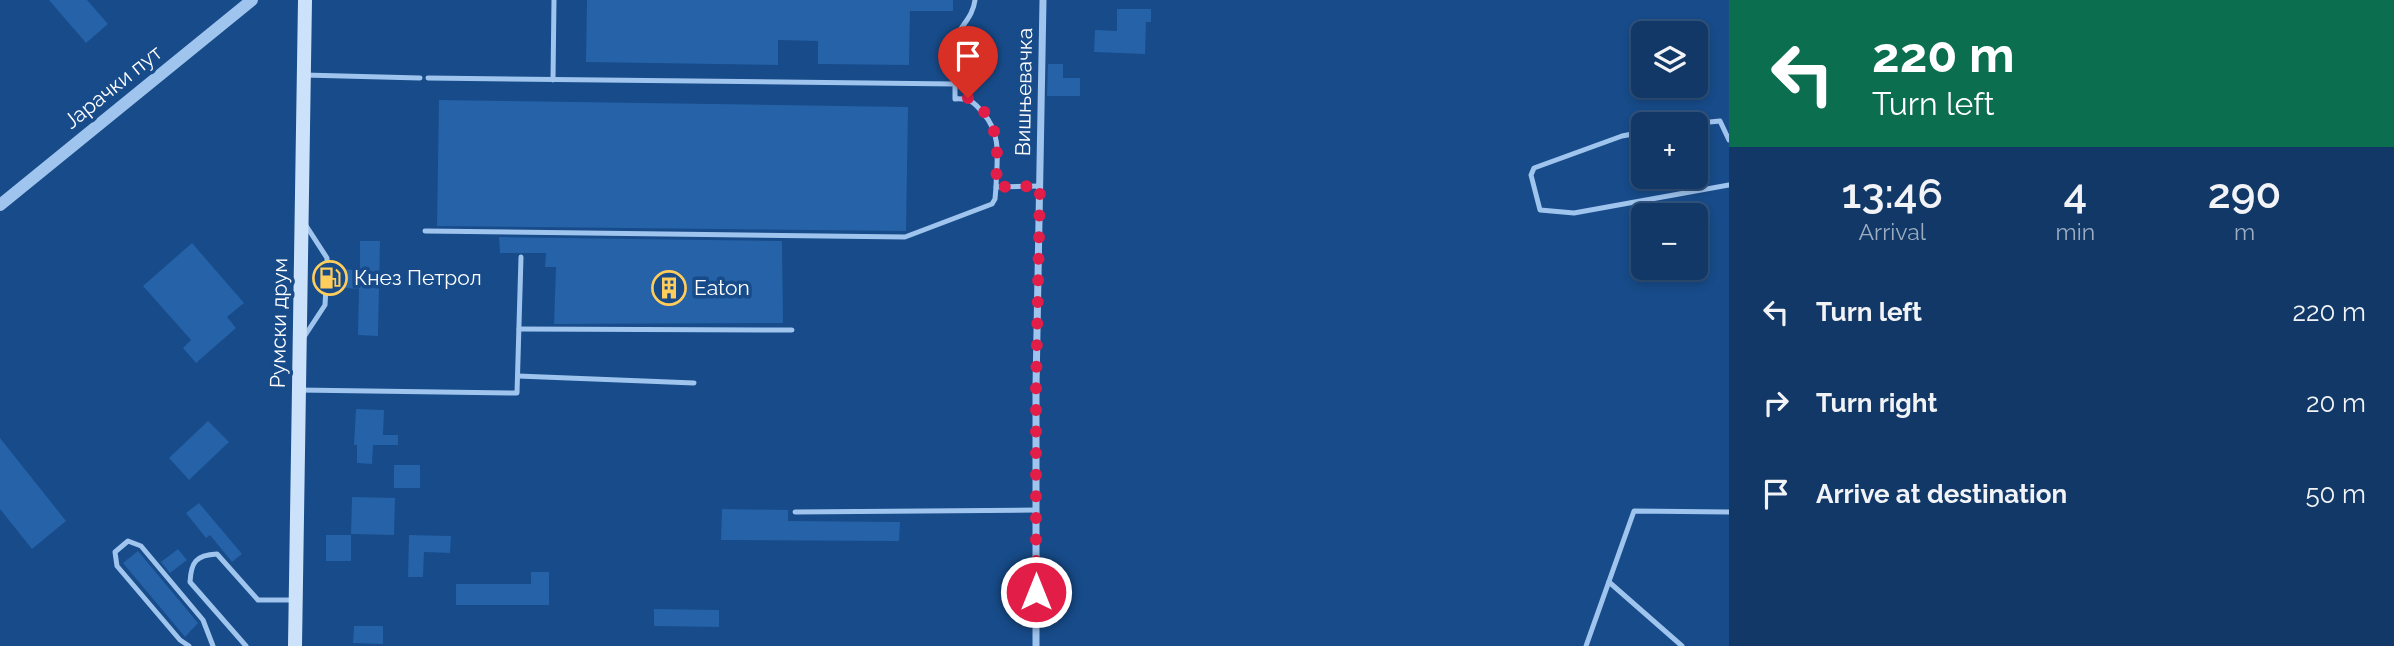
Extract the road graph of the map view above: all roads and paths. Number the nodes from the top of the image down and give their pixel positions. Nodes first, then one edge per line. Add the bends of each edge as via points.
1 (252, 0) edge
2 (305, 0) edge
3 (554, 0) edge
4 (975, 0) edge
5 (1043, 0) edge
6 (304, 75) junction
7 (420, 78) dead end
8 (428, 78) dead end
9 (553, 80) junction
10 (955, 84) junction
11 (1708, 122) edge
12 (1631, 134) edge
13 (1729, 140) edge
14 (1729, 185) edge
15 (1040, 186) junction
16 (996, 187) junction
17 (1707, 189) edge
18 (1708, 189) edge
19 (0, 205) edge
20 (302, 219) junction
21 (425, 231) dead end
22 (521, 257) dead end
23 (327, 269) dead end
24 (326, 287) dead end
25 (519, 328) junction
26 (792, 330) dead end
27 (301, 342) junction
28 (518, 376) junction
29 (694, 383) dead end
30 (299, 390) junction
31 (1036, 510) junction
32 (795, 512) dead end
33 (1729, 512) edge
34 (1609, 582) junction
35 (296, 600) junction
36 (189, 646) edge
37 (213, 646) edge
38 (246, 646) edge
39 (295, 646) edge
40 (1036, 646) edge
41 (1586, 646) edge
42 (1682, 646) edge

1 - 19 street, Јарачки пут
2 - 6 main road, Румски друм
3 - 9 lane
4 - 10 lane via 955,45
5 - 15 street, Вишњевачка
6 - 7 lane
6 - 20 main road, Румски друм
8 - 9 lane
9 - 10 lane
10 - 16 lane via 956,99 973,101 994,126
11 - 13 lane via 1720,121
12 - 17 lane via 1534,168 1531,176 1540,210 1574,213
14 - 18 lane
15 - 16 lane
15 - 31 street, Вишњевачка
16 - 21 lane via 992,204 905,237
20 - 23 lane via 327,258
20 - 27 main road, Румски друм
22 - 25 lane
24 - 27 lane via 325,305
25 - 26 lane
25 - 28 lane
27 - 30 main road, Румски друм
28 - 29 lane
28 - 30 lane via 517,393
30 - 35 main road, Румски друм
31 - 32 lane
31 - 40 street, Вишњевачка
33 - 34 lane via 1634,511
34 - 41 lane
34 - 42 lane
35 - 38 lane via 258,600 217,554 203,554 190,571 190,582
35 - 39 main road, Румски друм
36 - 37 lane via 117,566 115,552 128,541 141,546 203,620

